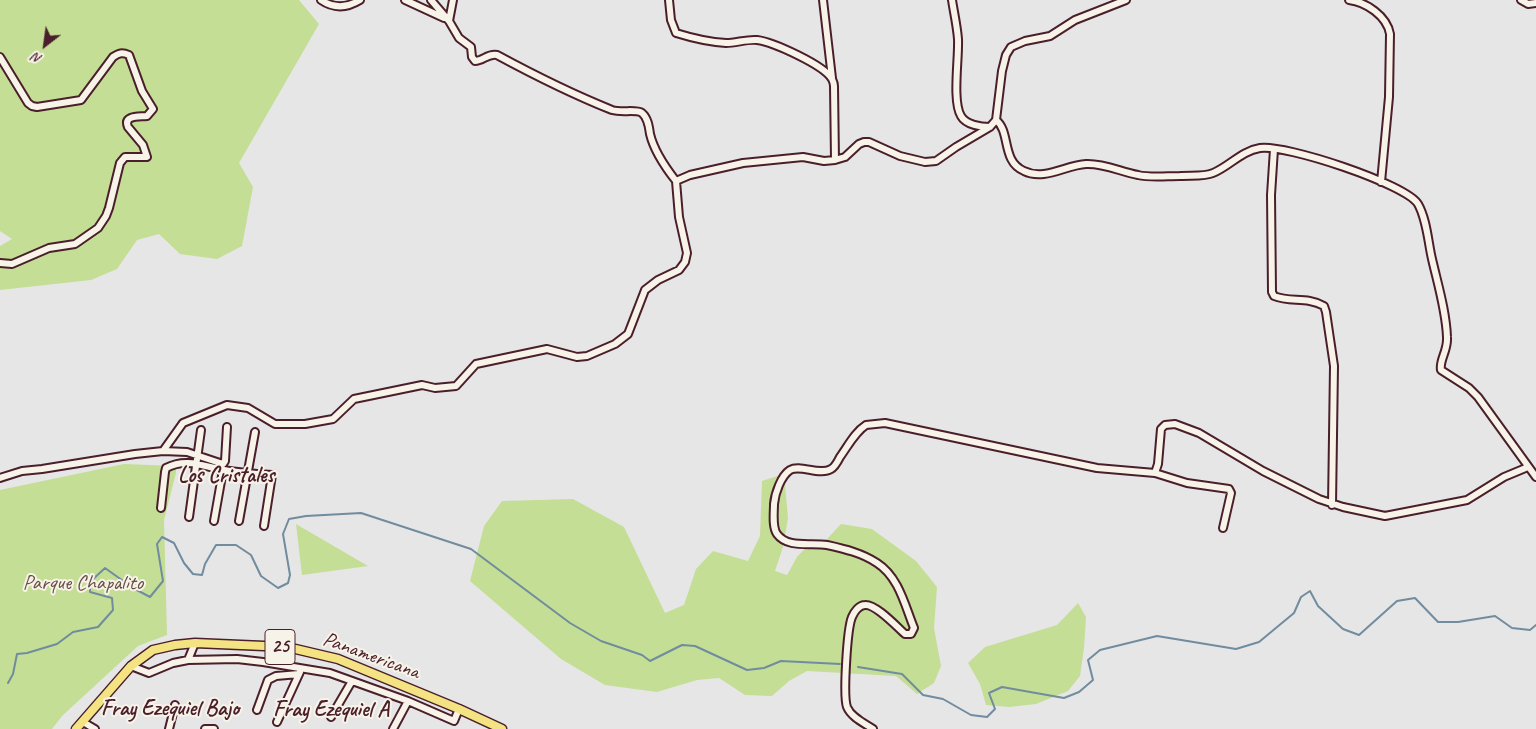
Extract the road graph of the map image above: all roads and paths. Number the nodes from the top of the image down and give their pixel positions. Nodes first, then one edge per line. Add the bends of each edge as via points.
1 (321, 0) edge
2 (360, 0) edge
3 (405, 0) edge
4 (431, 0) edge
5 (453, 0) edge
6 (669, 0) edge
7 (823, 0) edge
8 (952, 0) edge
9 (1126, 0) edge
10 (1349, 0) edge
11 (1521, 0) edge
12 (1536, 3) edge
13 (449, 21) junction
14 (0, 57) edge
15 (832, 78) junction
16 (996, 120) junction
17 (990, 127) junction
18 (1274, 149) junction
19 (835, 160) junction
20 (676, 181) junction
21 (1381, 182) junction
22 (0, 263) edge
23 (227, 427) dead end
24 (201, 430) dead end
25 (255, 432) dead end
26 (164, 451) junction
27 (197, 459) junction
28 (1528, 467) junction
29 (223, 470) junction
30 (248, 473) junction
31 (1155, 473) junction
32 (1536, 477) edge
33 (0, 478) edge
34 (1332, 504) junction
35 (161, 508) dead end
36 (189, 517) dead end
37 (214, 521) dead end
38 (239, 521) dead end
39 (264, 526) dead end
40 (1223, 528) dead end
41 (194, 643) junction
42 (188, 660) junction
43 (131, 666) junction
44 (300, 671) junction
45 (352, 680) junction
46 (408, 701) junction
47 (175, 705) dead end
48 (459, 709) junction
49 (257, 710) dead end
50 (331, 717) dead end
51 (83, 722) junction
52 (278, 722) dead end
53 (76, 729) edge
54 (95, 729) edge
55 (169, 729) edge
56 (206, 729) edge
57 (214, 729) edge
58 (393, 729) edge
59 (500, 729) edge
60 (873, 729) edge

1 - 2 street via 338,7
3 - 13 street
4 - 13 street
5 - 13 street
6 - 15 street via 676,33 725,43 754,40 768,43 818,66
7 - 15 street
8 - 17 street via 958,39 960,112 967,122
9 - 16 street via 1075,20 1050,36 1011,47 1002,71
10 - 21 street via 1371,10 1390,30 1389,96
11 - 12 street via 1528,4
13 - 20 street via 457,35 470,47 475,60 497,55 607,108 621,113 641,112 647,120 657,153
14 - 22 street via 28,103 37,107 81,100 113,57 124,53 129,55 152,109 148,116 127,120 126,124 143,145 147,157 125,157 120,163 109,208 98,228 75,244 49,248 12,264
15 - 19 street
16 - 17 street
16 - 18 street via 1013,162 1030,173 1056,172 1089,164 1148,176 1206,175 1248,152 1259,148
17 - 19 street via 936,161 925,162 900,156 870,142 858,144 844,157
18 - 21 street via 1334,163
18 - 34 street via 1272,292 1282,298 1310,299 1324,306 1326,312 1334,366
19 - 20 street via 803,157 743,163
20 - 26 street via 687,253 685,262 679,270 645,290 628,334 615,344 587,356 547,350 476,364 456,386 435,388 422,385 354,399 332,420 275,424 248,408 227,406 183,423
21 - 28 street via 1411,196 1420,208 1447,328 1447,346 1441,370 1478,397
23 - 27 street via 224,463
24 - 27 street
25 - 30 street
26 - 27 street via 187,452
26 - 33 street via 22,471
27 - 29 street
27 - 35 street via 166,468
27 - 36 street
28 - 32 street
28 - 34 street via 1504,477 1467,500 1392,516
29 - 30 street
29 - 37 street
30 - 38 street
30 - 39 street via 272,475
31 - 34 street via 1161,429 1175,424
31 - 40 street via 1187,483 1231,490
31 - 60 street via 1098,468 885,423 862,427 833,469 794,468 789,471 774,502 777,534 788,542 825,544 852,551 878,563 896,582 914,628 911,634 905,634 868,605 860,607 852,616 846,656 847,706 852,714
41 - 42 street
41 - 43 main road, Panamericana / 25 via 153,650
41 - 48 main road, Panamericana / 25 via 287,647 338,659
42 - 43 street via 149,673
42 - 44 street via 237,659
43 - 51 main road, Panamericana / 25
44 - 45 street via 330,673
44 - 49 street via 268,680
44 - 52 street
45 - 46 street
45 - 50 street
46 - 48 street via 454,721
46 - 58 street
47 - 55 street
48 - 59 main road, Panamericana / 25
51 - 53 main road, Panamericana / 25
51 - 54 street
56 - 57 street

